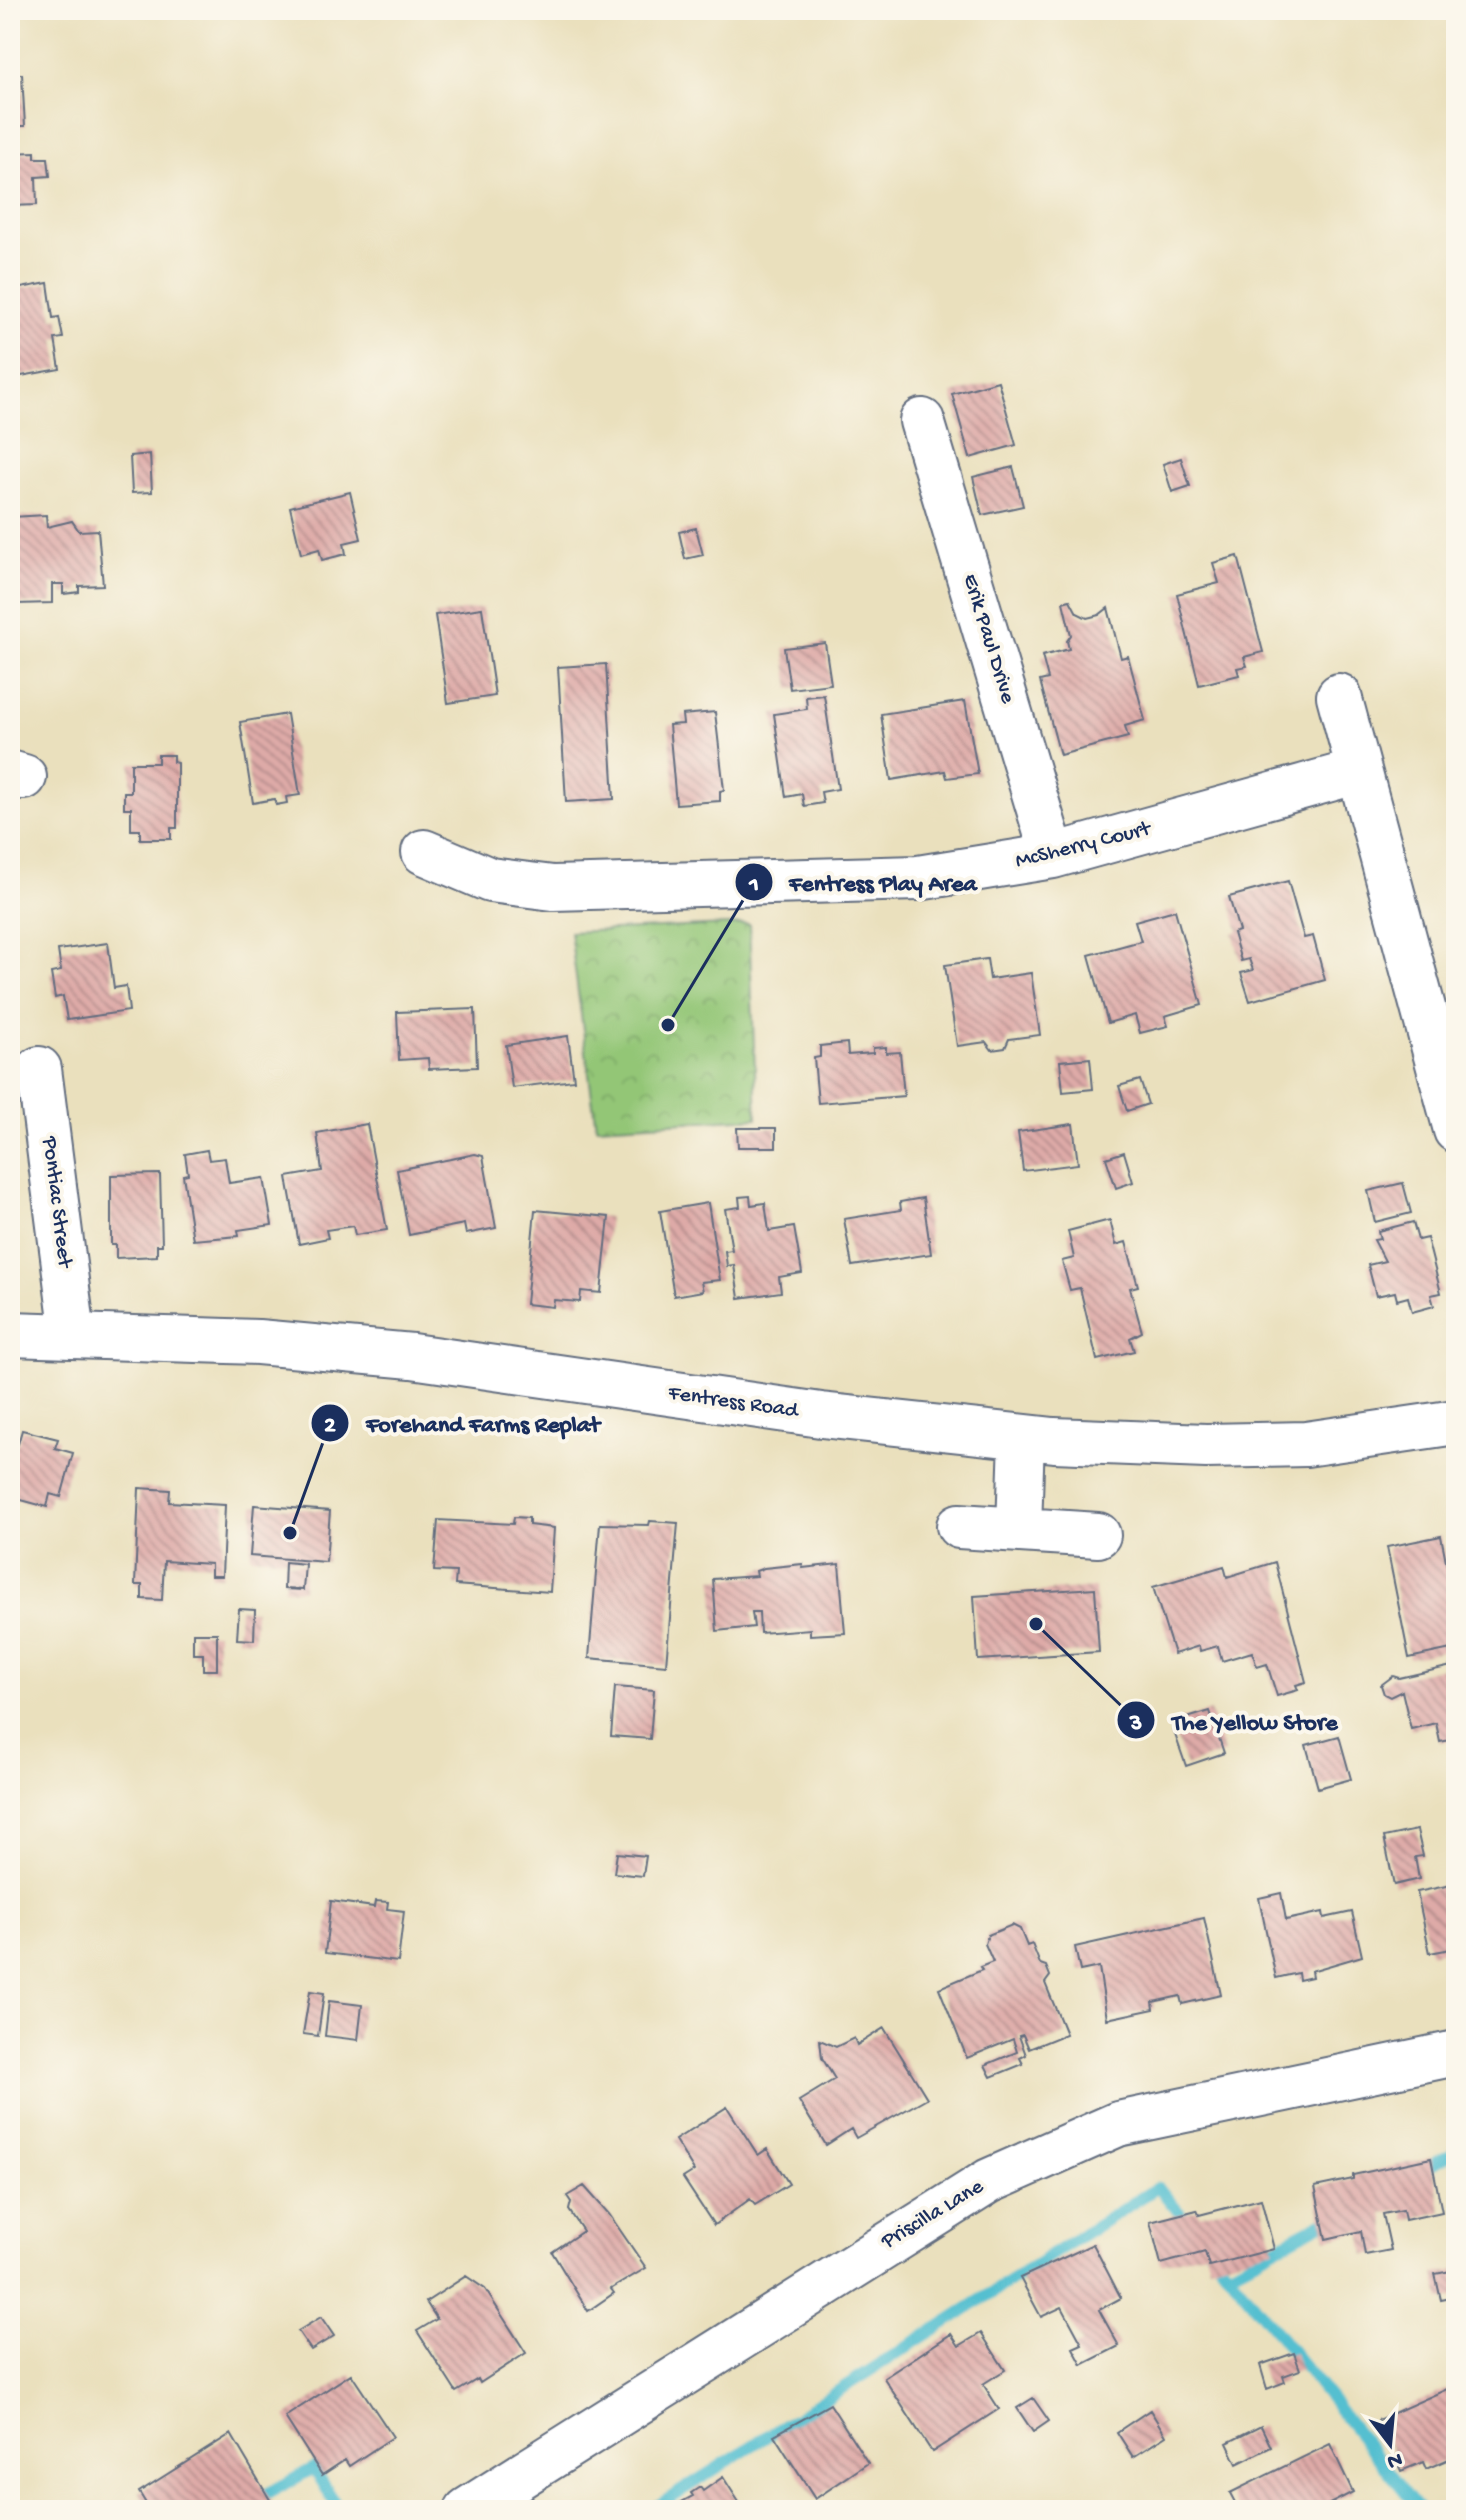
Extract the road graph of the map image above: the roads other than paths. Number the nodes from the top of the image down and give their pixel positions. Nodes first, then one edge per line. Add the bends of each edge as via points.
1 (922, 421) dead end
2 (1339, 696) dead end
3 (1359, 771) junction
4 (424, 852) dead end
5 (1053, 856) junction
6 (39, 1069) dead end
7 (1456, 1130) edge
8 (10, 1334) edge
9 (73, 1335) junction
10 (1456, 1422) edge
11 (1022, 1437) junction
12 (959, 1526) dead end
13 (1019, 1529) junction
14 (1098, 1535) dead end
15 (1456, 2053) edge
16 (467, 2510) edge

1 - 5 street, Erik Paul Drive
2 - 3 street
3 - 5 street, McSherry Court
3 - 7 street
4 - 5 street, McSherry Court via 490,880 553,888 918,878
6 - 9 street, Pontiac Street
8 - 9 street, Fentress Road
9 - 11 street, Fentress Road via 258,1342 412,1356 821,1415
10 - 11 street, Fentress Road via 1306,1444 1206,1446
11 - 13 street
12 - 13 street
13 - 14 street
15 - 16 street, Priscilla Lane via 1118,2124 989,2181

